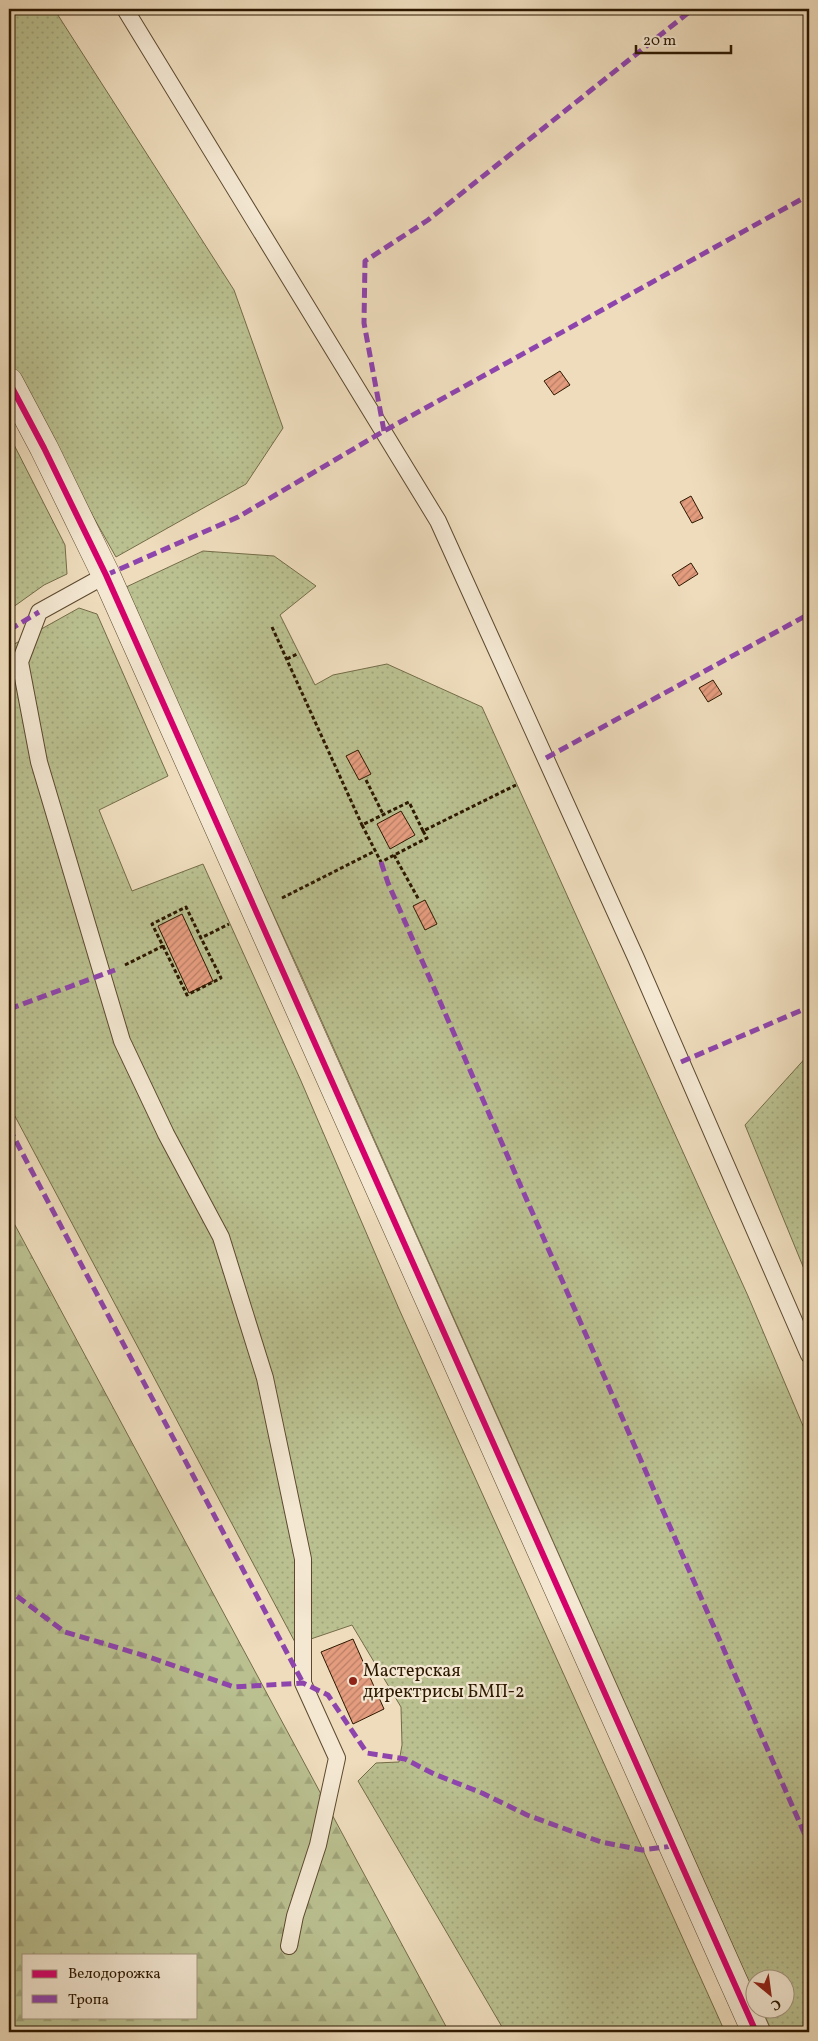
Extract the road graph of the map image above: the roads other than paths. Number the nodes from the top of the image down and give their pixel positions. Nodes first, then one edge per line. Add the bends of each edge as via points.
1 (125, 9) edge
2 (9, 382) edge
3 (106, 574) junction
4 (809, 1355) edge
5 (289, 1946) dead end
6 (756, 2032) edge

1 - 4 lane via 438,521 636,958
2 - 3 street
3 - 5 lane via 39,612 20,662 39,762 122,1041 166,1134 221,1237 266,1378 274,1416 303,1560 303,1683 337,1758 318,1845 295,1916
3 - 6 street

